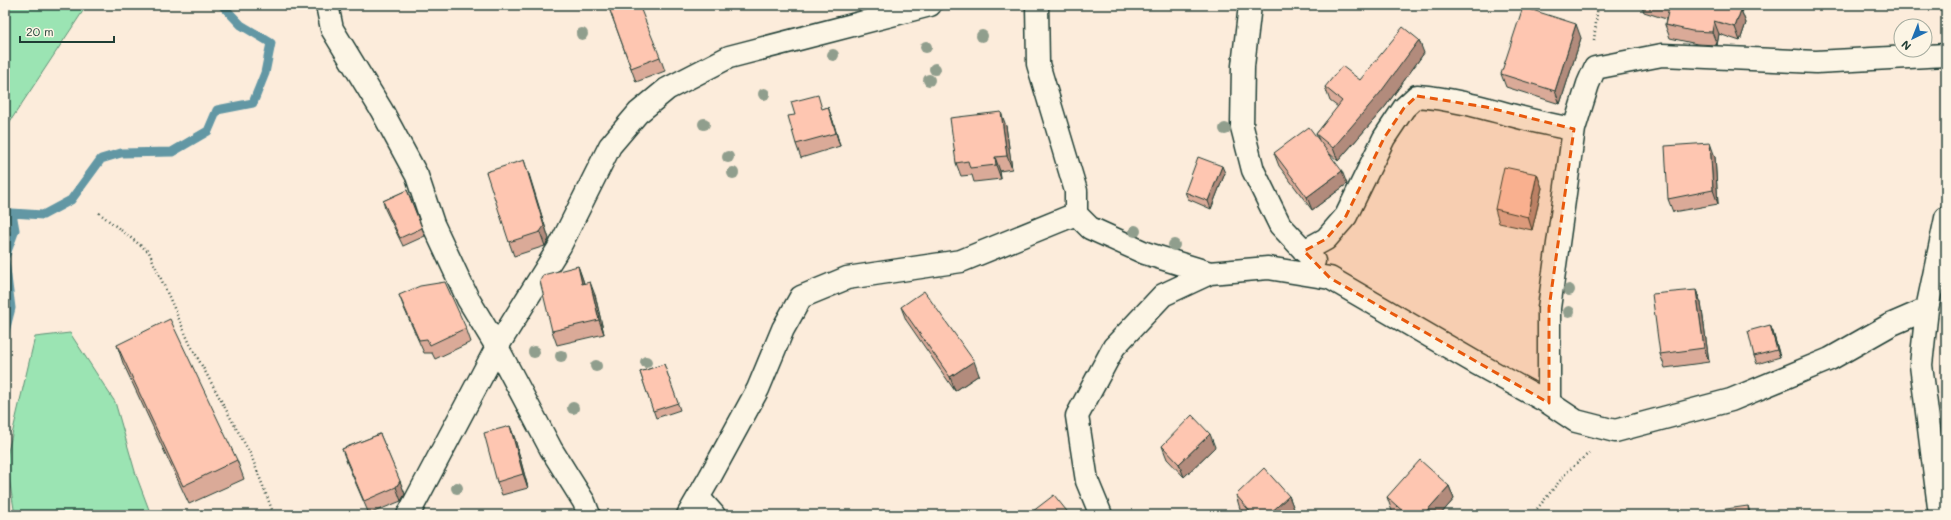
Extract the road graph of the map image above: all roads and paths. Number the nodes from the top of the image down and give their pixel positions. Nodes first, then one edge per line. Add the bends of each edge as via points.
1 (327, 5) edge
2 (930, 5) edge
3 (1037, 5) edge
4 (1250, 5) edge
5 (1598, 5) edge
6 (1946, 55) edge
7 (1596, 68) junction
8 (1574, 129) junction
9 (99, 213) dead end
10 (1076, 214) junction
11 (1946, 218) edge
12 (1304, 251) junction
13 (1210, 273) junction
14 (1330, 278) junction
15 (1927, 309) junction
16 (497, 347) junction
17 (1548, 402) junction
18 (1615, 431) junction
19 (693, 506) edge
20 (274, 515) edge
21 (408, 515) edge
22 (589, 515) edge
23 (714, 515) edge
24 (1101, 515) edge
25 (1532, 515) edge
26 (1940, 515) edge

1 - 16 street via 332,29 382,111 417,176 433,224 462,286
2 - 16 street via 729,58 667,89 638,113 610,146 560,246
3 - 10 street via 1038,64 1076,191
4 - 12 street via 1243,66 1242,127 1253,170 1280,225
5 - 7 path via 1593,51
6 - 7 street via 1816,62 1662,55
7 - 8 street via 1588,84
8 - 12 street via 1444,98 1417,96 1404,108 1384,138 1346,216 1326,239
8 - 17 street via 1549,308
9 - 20 path via 149,252 190,344 252,455
10 - 13 street via 1090,228 1145,253
10 - 19 street via 961,261 847,278 801,297 758,389
11 - 15 street
12 - 14 street
13 - 14 street via 1268,268
13 - 24 street via 1163,295 1114,347 1077,416 1087,481
14 - 17 street
15 - 18 street via 1890,325 1830,358 1731,400
15 - 26 street via 1921,365
16 - 21 street
16 - 22 street
17 - 18 street via 1576,421
18 - 25 path via 1567,472
19 - 23 street

